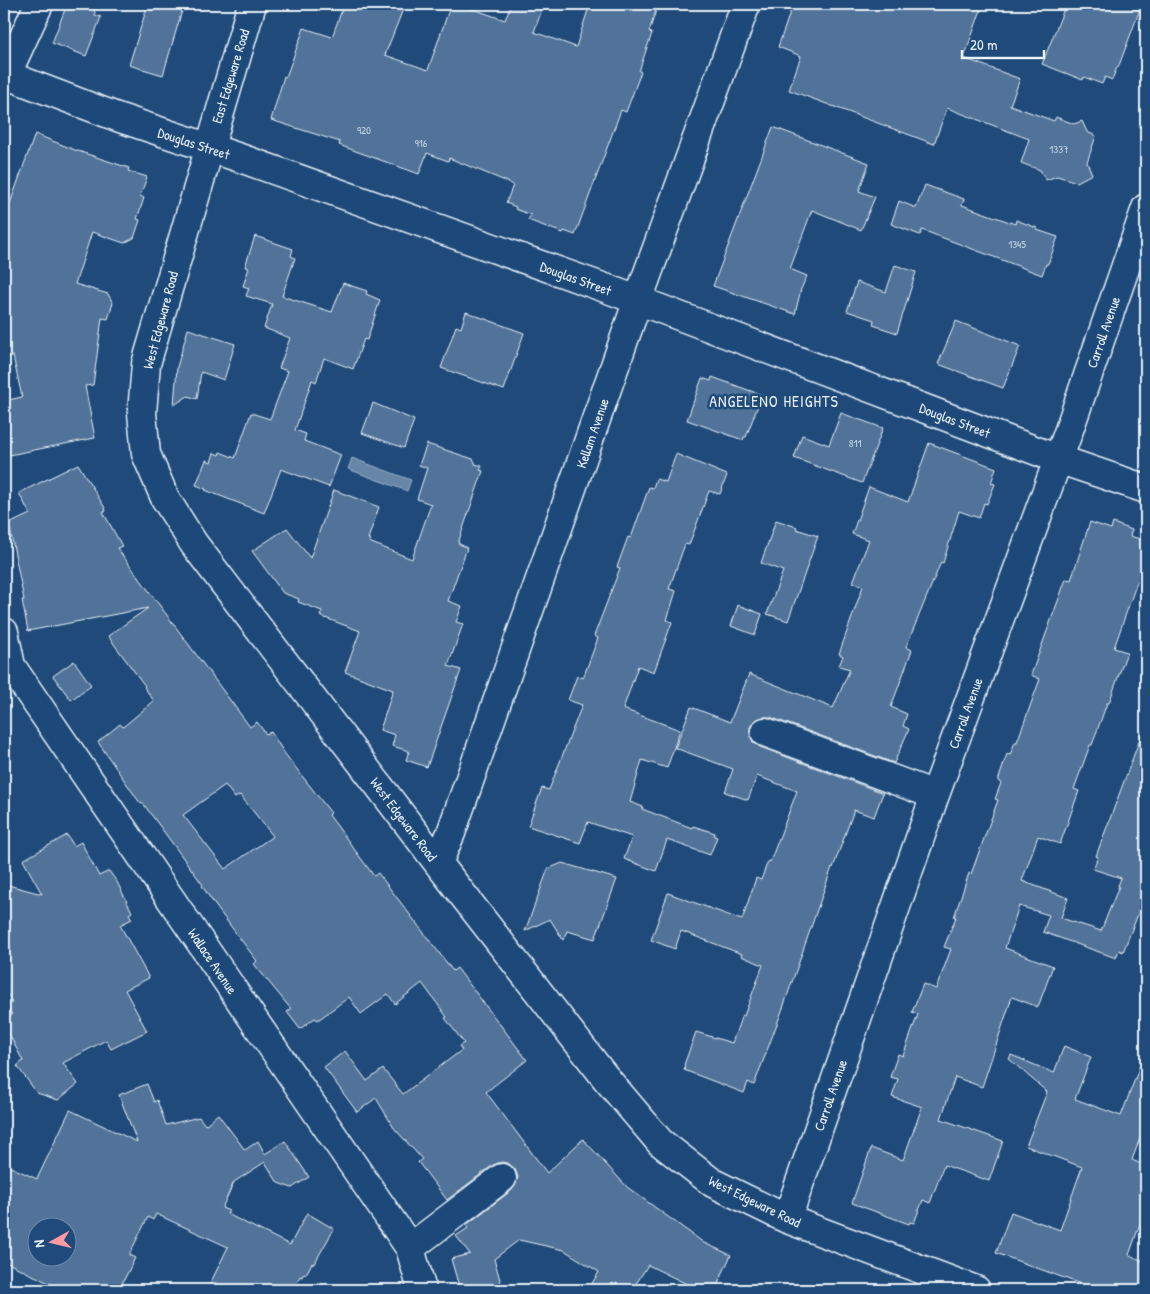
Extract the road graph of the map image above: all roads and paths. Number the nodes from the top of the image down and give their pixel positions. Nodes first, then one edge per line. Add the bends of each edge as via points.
1 (39, 4) edge
2 (252, 4) edge
3 (746, 4) edge
4 (5, 76) edge
5 (209, 148) junction
6 (1146, 208) edge
7 (638, 300) junction
8 (1058, 459) junction
9 (1146, 489) edge
10 (4, 632) edge
11 (765, 732) dead end
12 (935, 794) junction
13 (438, 863) junction
14 (502, 1178) dead end
15 (787, 1219) junction
16 (410, 1248) junction
17 (422, 1290) edge
18 (976, 1290) edge

1 - 4 street
2 - 5 street, East Edgeware Road
3 - 7 street, Kellam Avenue
4 - 5 street, Douglas Street
5 - 7 street, Douglas Street
5 - 13 street, West Edgeware Road via 146,364 142,412 146,454 165,498 194,544
6 - 8 street, Carroll Avenue
7 - 8 street, Douglas Street
7 - 13 street, Kellam Avenue
8 - 9 street, Douglas Street
8 - 12 street, Carroll Avenue
10 - 16 street, Wallace Avenue via 11,666
11 - 12 street
12 - 15 street, Carroll Avenue
13 - 15 street, West Edgeware Road via 605,1077 660,1142 713,1183
14 - 16 street
15 - 18 street, West Edgeware Road
16 - 17 street, Wallace Avenue

